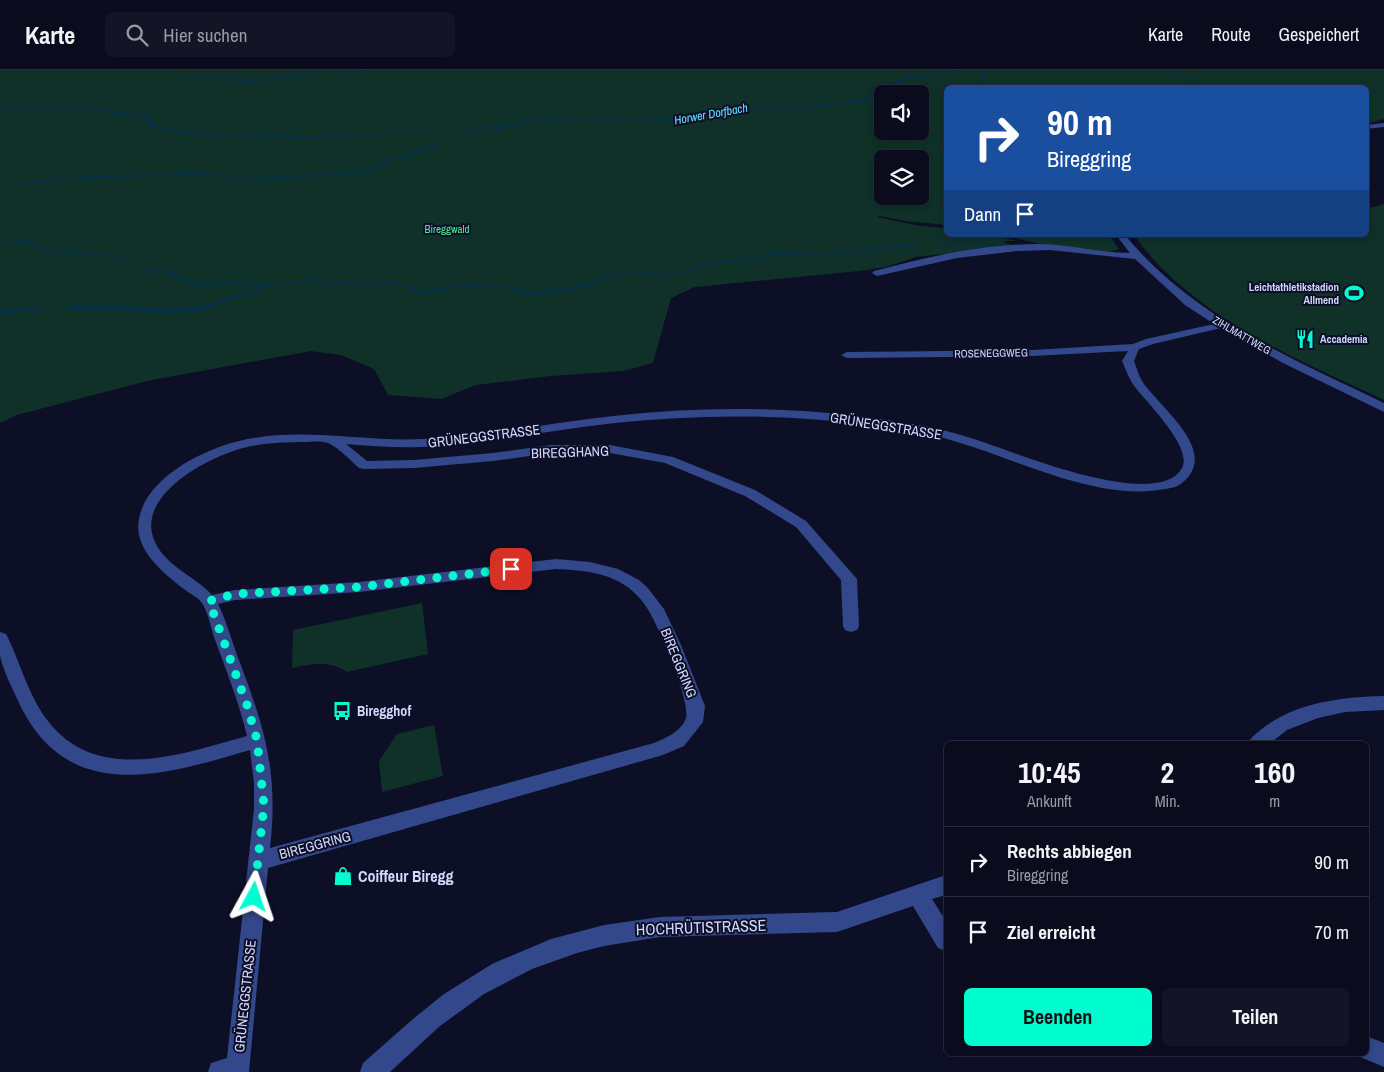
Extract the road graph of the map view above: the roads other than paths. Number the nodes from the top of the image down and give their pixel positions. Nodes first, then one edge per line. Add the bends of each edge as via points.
1 (1384, 125) edge
2 (1369, 127) edge
3 (1122, 237) edge
4 (1137, 256) junction
5 (877, 274) dead end
6 (1222, 325) junction
7 (1135, 347) junction
8 (847, 355) dead end
9 (1384, 408) edge
10 (333, 440) junction
11 (209, 601) junction
12 (851, 626) dead end
13 (0, 638) edge
14 (1384, 704) edge
15 (257, 740) junction
16 (1260, 741) edge
17 (258, 861) junction
18 (944, 886) edge
19 (916, 894) junction
20 (944, 937) edge
21 (1369, 1049) edge
22 (1384, 1055) edge
23 (232, 1070) edge
24 (372, 1072) edge

1 - 2 street
3 - 4 street, ZIHLMATTWEG
4 - 5 street via 1040,247 935,258
4 - 6 street, ZIHLMATTWEG via 1189,303
6 - 7 street
6 - 9 street, ZIHLMATTWEG
7 - 8 street, ROSENEGGWEG via 1033,353
7 - 10 street, GRÜNEGGSTRASSE via 1128,361 1136,381 1183,439 1190,454 1189,468 1166,486 1120,488 922,430 846,418 801,415 716,413 638,418 451,442 407,444
10 - 11 street, GRÜNEGGSTRASSE via 283,437 234,446 185,470 154,499 145,516 144,533 149,546
10 - 12 street, BIREGGHANG via 364,465 424,463 551,450 610,449 668,460 750,493 801,524 849,579
11 - 15 street, GRÜNEGGSTRASSE
11 - 17 street, BIREGGRING via 235,594 359,587 556,564 582,564 619,576 642,590 658,610 696,706 694,722 678,741 657,750
13 - 15 street via 42,728 83,762 130,768 177,762
14 - 16 street via 1340,706 1308,714 1282,724
15 - 17 street, GRÜNEGGSTRASSE via 264,805
17 - 23 street, GRÜNEGGSTRASSE
18 - 19 street, HOCHRÜTISTRASSE
19 - 20 street
19 - 24 street, HOCHRÜTISTRASSE via 837,922 660,927 576,941 530,957 451,1003
21 - 22 street

